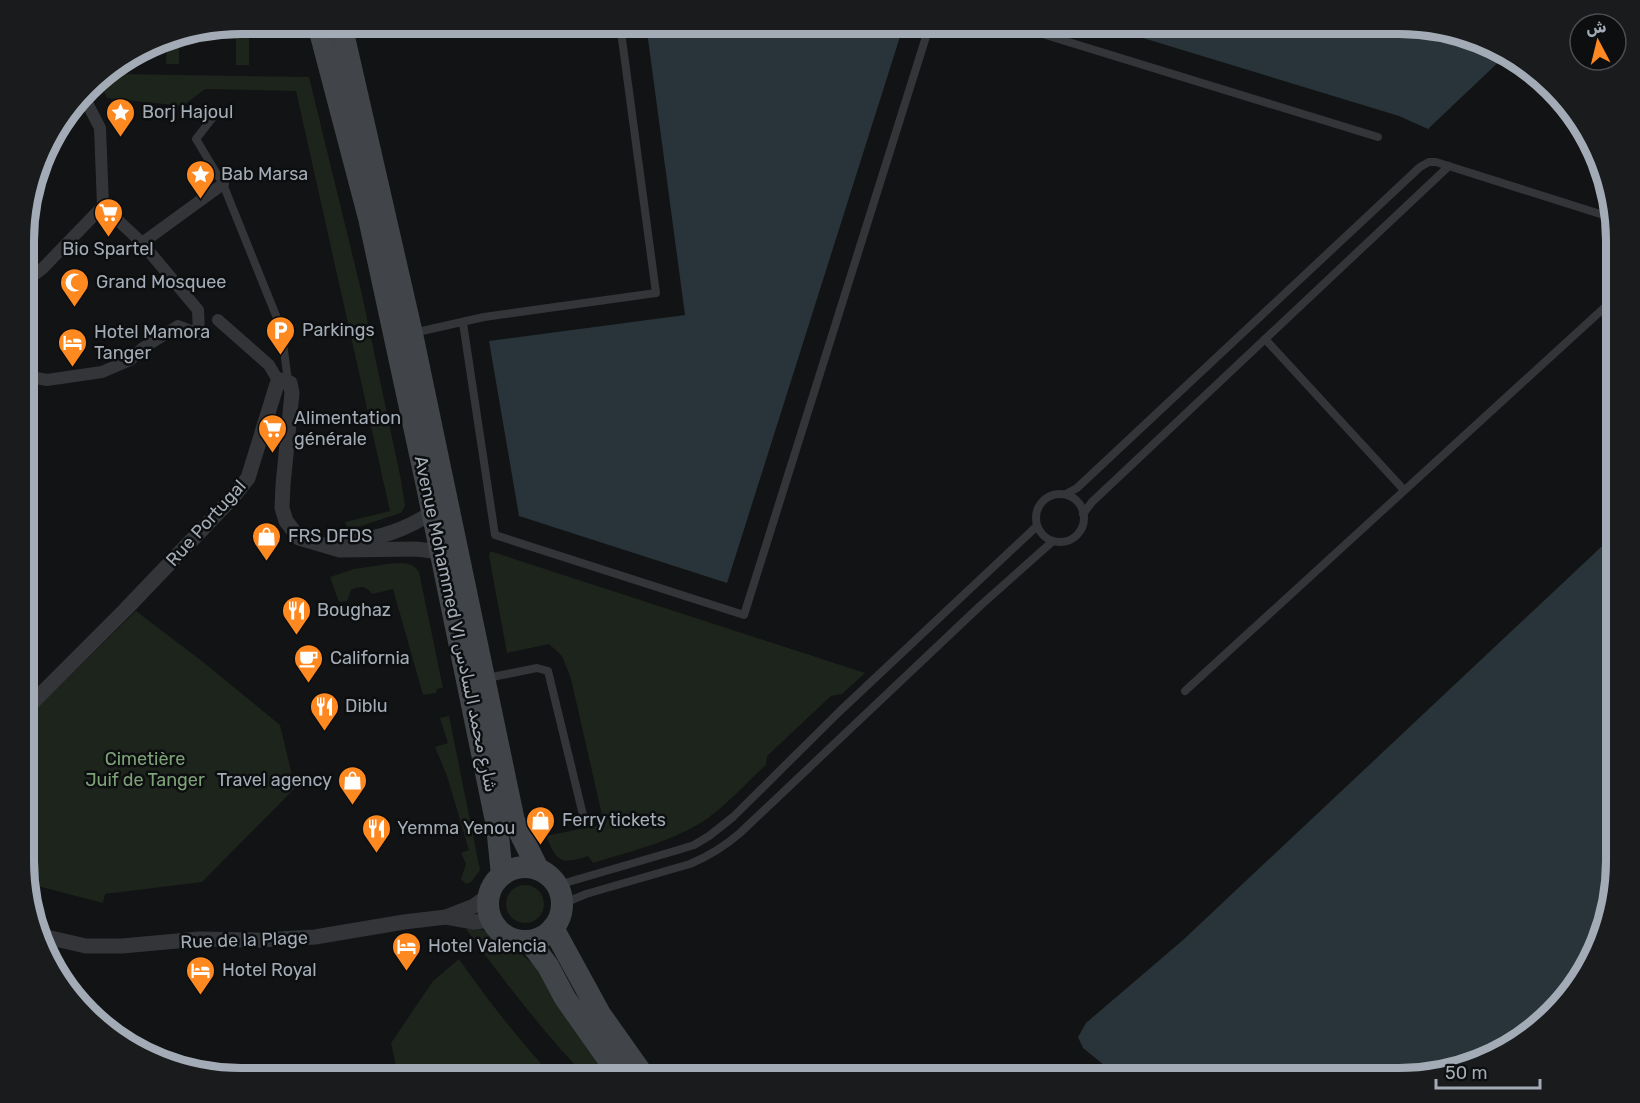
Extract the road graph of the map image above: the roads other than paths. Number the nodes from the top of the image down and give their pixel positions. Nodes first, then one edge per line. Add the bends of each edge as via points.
1 (927, 34) edge
2 (1044, 34) edge
3 (321, 35) edge
4 (344, 35) edge
5 (621, 35) edge
6 (87, 104) edge
7 (218, 111) dead end
8 (1378, 137) dead end
9 (1449, 166) junction
10 (223, 184) junction
11 (103, 206) junction
12 (1604, 215) edge
13 (142, 243) junction
14 (34, 275) edge
15 (1605, 307) edge
16 (218, 320) dead end
17 (463, 323) junction
18 (412, 334) junction
19 (1265, 339) junction
20 (34, 378) edge
21 (284, 381) junction
22 (1404, 490) junction
23 (1066, 494) junction
24 (433, 512) junction
25 (1083, 514) junction
26 (1037, 526) junction
27 (1053, 541) junction
28 (329, 542) junction
29 (441, 552) junction
30 (483, 679) junction
31 (1185, 691) dead end
32 (34, 701) edge
33 (584, 819) dead end
34 (538, 869) junction
35 (502, 875) junction
36 (489, 895) junction
37 (560, 895) junction
38 (446, 917) junction
39 (492, 920) junction
40 (553, 928) junction
41 (530, 940) junction
42 (50, 942) edge
43 (614, 1068) edge
44 (638, 1068) edge

1 - 17 lane via 744,615 495,535
2 - 8 lane
3 - 24 main road, Avenue Mohammed VI شارع محمد السادس via 369,218
4 - 18 main road, Avenue Mohammed VI شارع محمد السادس
5 - 17 lane via 656,293
6 - 11 street via 100,128
7 - 10 lane via 196,139
9 - 12 lane
9 - 19 lane
9 - 23 lane via 1429,162 1420,167 1077,488
10 - 13 street
10 - 21 lane via 281,328
11 - 13 street
11 - 14 street
13 - 20 street via 198,310 199,334 178,326 130,360 102,372 47,380
15 - 22 lane
16 - 21 street
17 - 18 lane
18 - 30 main road, Avenue Mohammed VI شارع محمد السادس
19 - 22 lane
19 - 25 lane
21 - 28 street via 292,393 282,508 299,538
21 - 32 street, Rue Portugal via 243,484
22 - 31 lane
23 - 25 lane via 1078,502
23 - 26 lane via 1053,495 1041,502
24 - 28 street via 411,526 381,537
24 - 29 main road, Avenue Mohammed VI شارع محمد السادس
25 - 27 lane via 1078,533 1067,540
26 - 27 lane
26 - 37 lane via 722,826 694,844
27 - 37 lane via 726,844 690,864 586,894
28 - 29 street via 340,550
29 - 35 main road, Avenue Mohammed VI شارع محمد السادس via 497,826
30 - 33 lane via 537,668 548,671
30 - 34 main road, Avenue Mohammed VI شارع محمد السادس via 514,821
34 - 35 main road via 523,867
34 - 37 main road via 549,875
35 - 36 main road
36 - 38 street
36 - 39 main road
37 - 40 main road via 560,917
38 - 39 street via 474,922
38 - 42 street, Rue de la Plage via 315,937 199,939 122,946
39 - 41 main road via 508,936
40 - 41 main road
40 - 44 main road via 600,1014
41 - 43 main road

